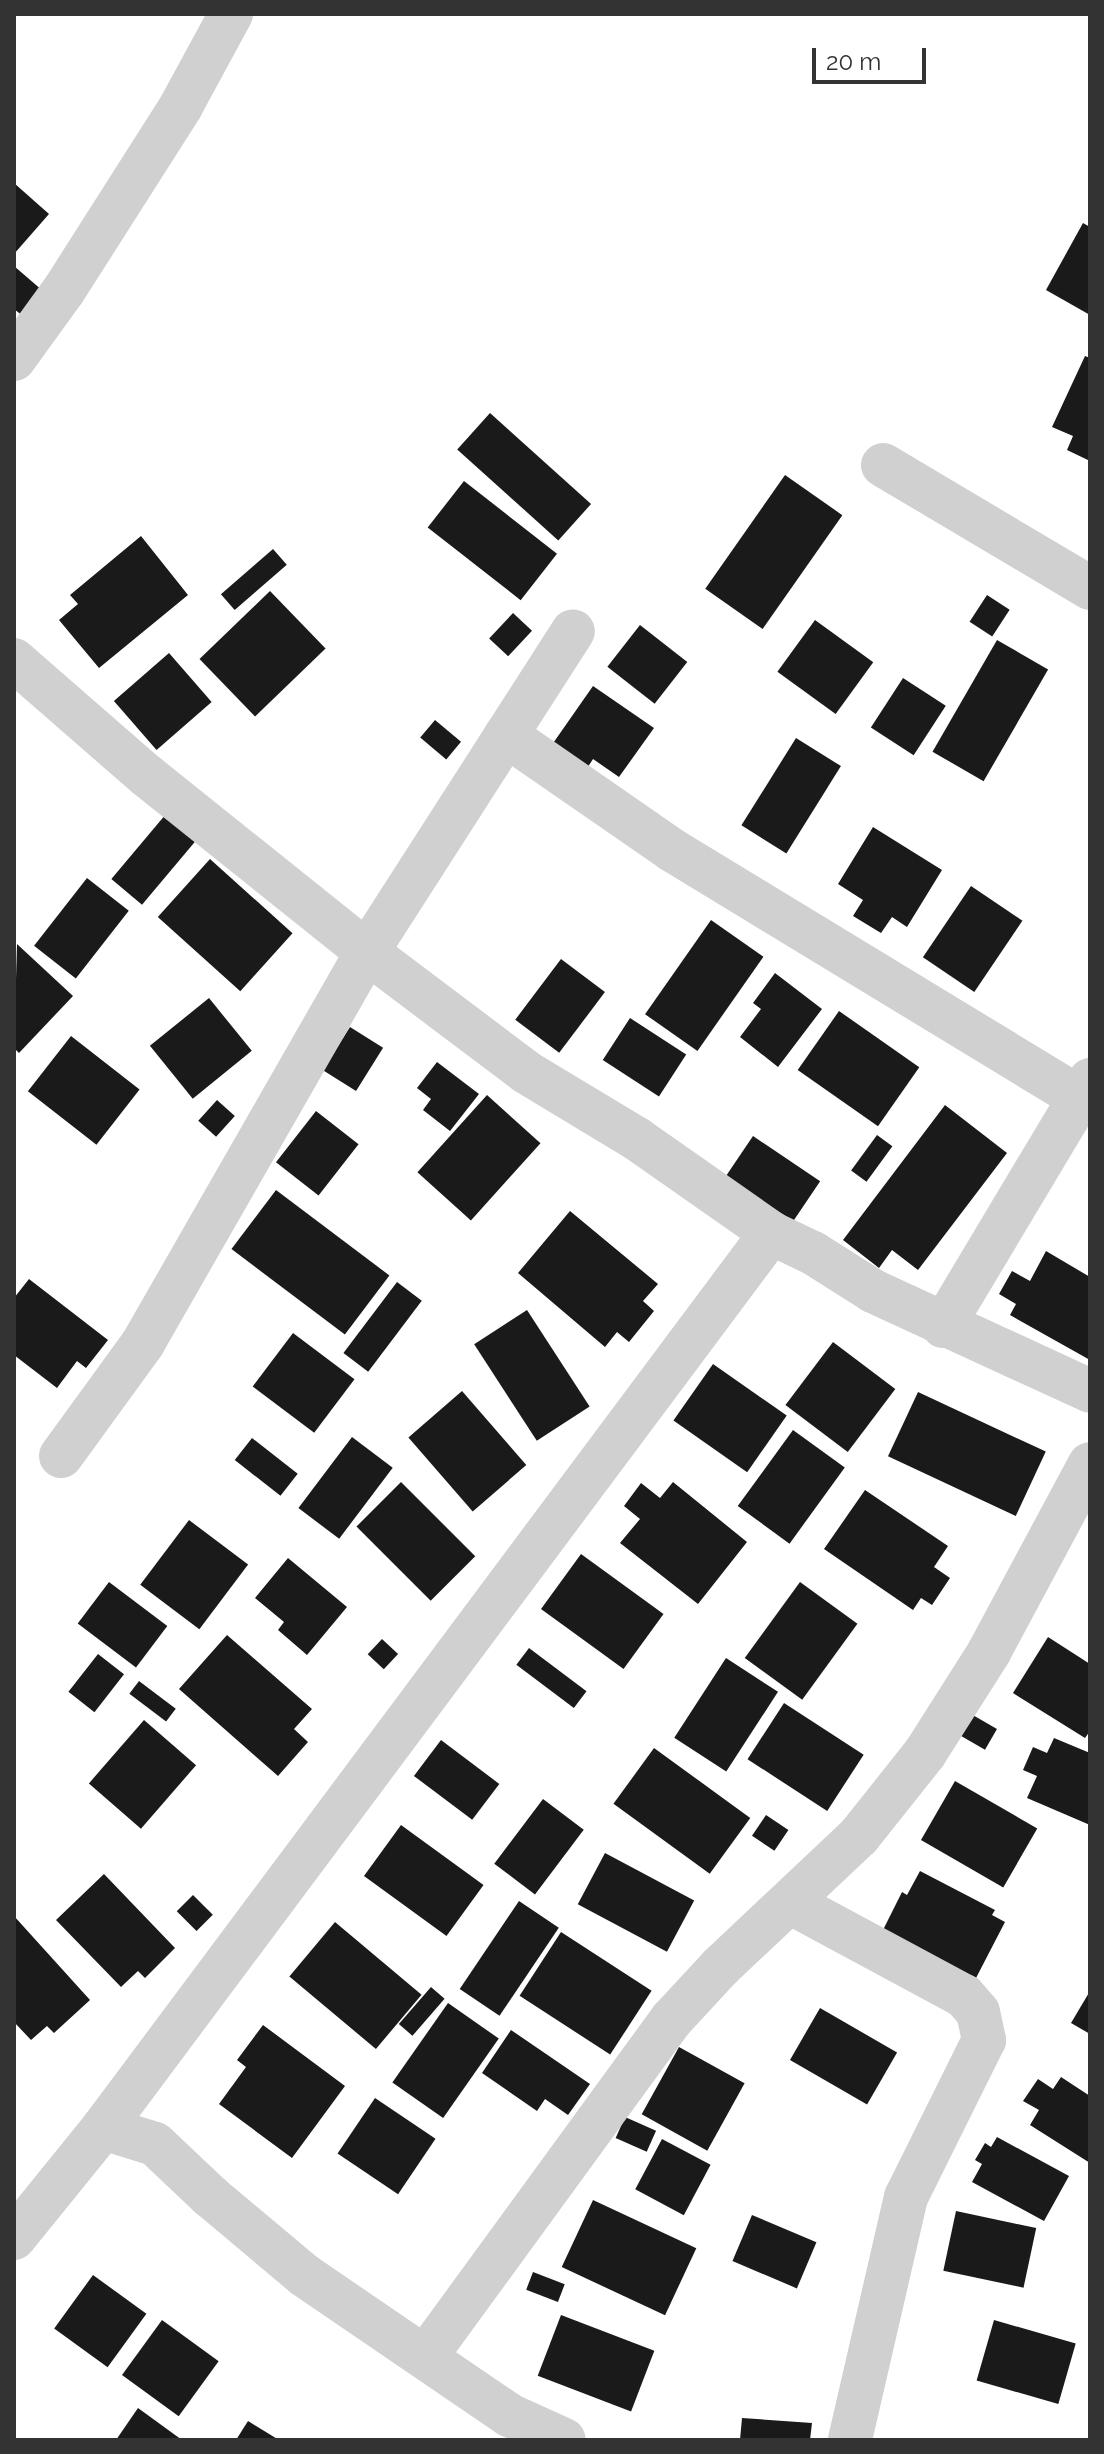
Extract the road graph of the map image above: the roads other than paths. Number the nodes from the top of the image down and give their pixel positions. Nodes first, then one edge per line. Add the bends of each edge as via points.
1 (231, 14) edge
2 (14, 359) edge
3 (883, 465) dead end
4 (1090, 588) edge
5 (573, 631) dead end
6 (14, 660) edge
7 (506, 735) junction
8 (367, 952) junction
9 (1085, 1089) edge
10 (771, 1233) junction
11 (943, 1326) junction
12 (1090, 1391) edge
13 (61, 1456) dead end
14 (1090, 1464) edge
15 (791, 1903) junction
16 (103, 2128) junction
17 (14, 2238) edge
18 (426, 2356) junction
19 (564, 2440) edge
20 (850, 2440) edge

1 - 2 street via 181,106
3 - 4 street
5 - 7 street
6 - 8 street via 146,775
7 - 8 street
7 - 9 street via 672,850
8 - 10 street via 526,1072 637,1139
8 - 13 street via 143,1343
9 - 11 street
10 - 11 street
10 - 16 street
11 - 12 street
14 - 15 street via 989,1652 925,1753 859,1836
15 - 18 street via 671,2020
15 - 20 street via 964,1996 978,2012 984,2040 906,2197
16 - 17 street
16 - 18 street via 155,2144 304,2275
18 - 19 street via 509,2415

